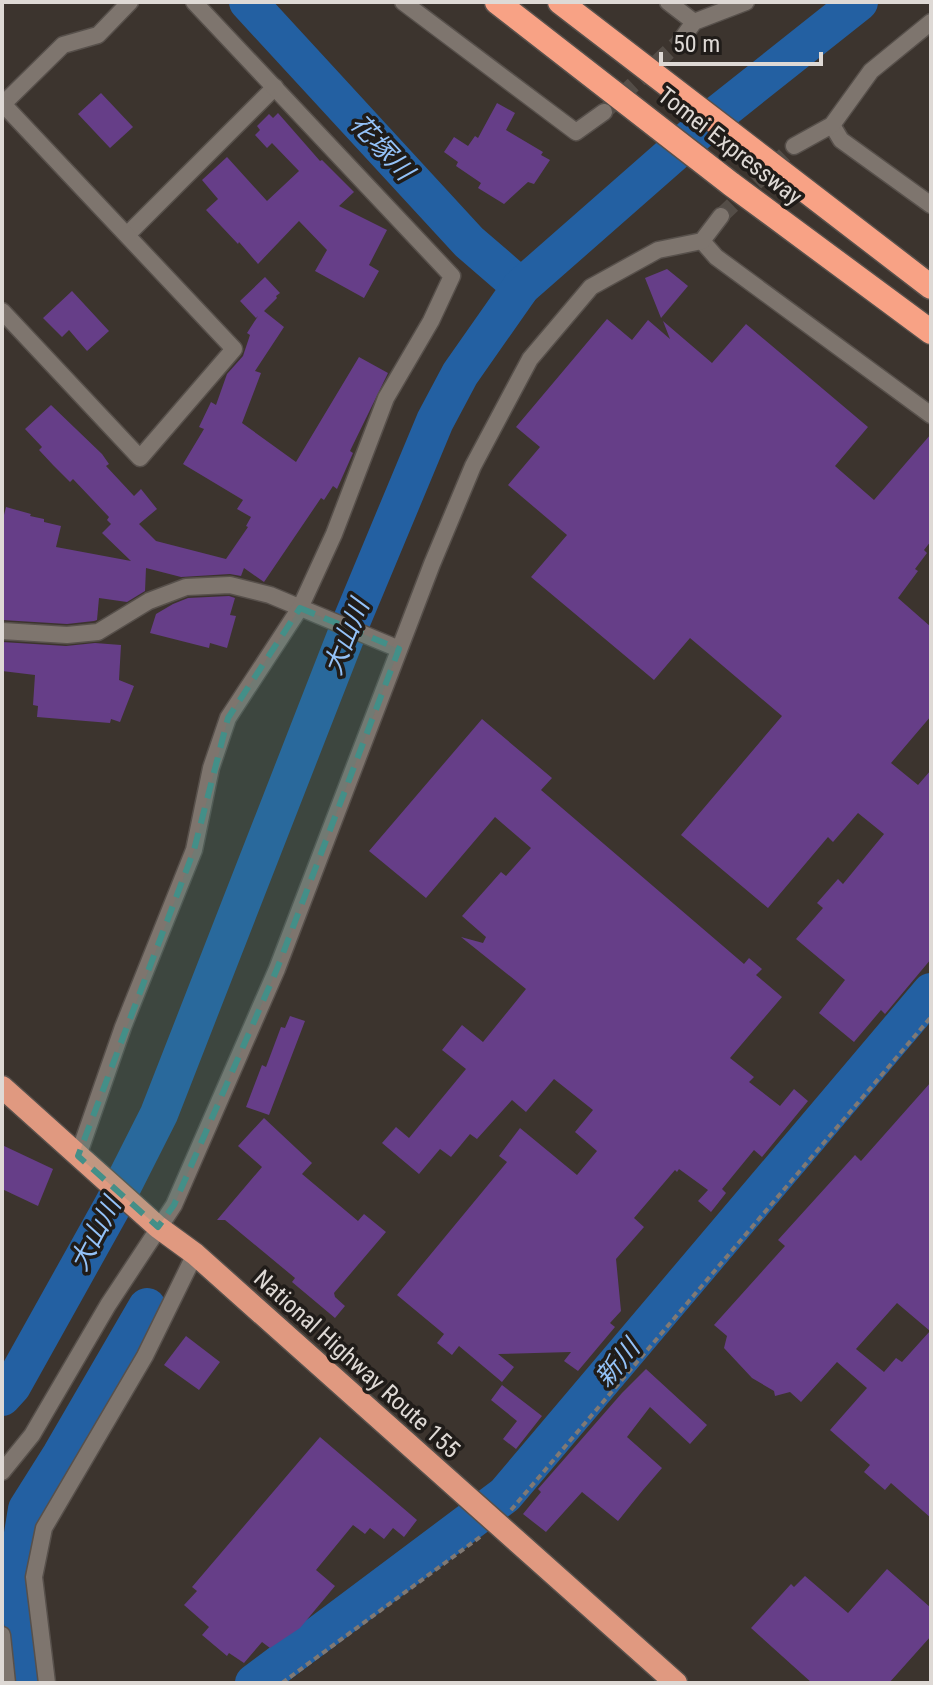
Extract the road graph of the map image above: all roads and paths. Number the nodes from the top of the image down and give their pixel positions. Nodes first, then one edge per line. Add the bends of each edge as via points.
1 (130, 2) edge
2 (194, 2) edge
3 (403, 2) edge
4 (497, 2) edge
5 (560, 2) edge
6 (668, 2) edge
7 (746, 2) edge
8 (694, 22) junction
9 (931, 22) edge
10 (681, 40) tunnel mouth
11 (275, 87) junction
12 (2, 104) edge
13 (604, 112) tunnel mouth
14 (832, 125) junction
15 (794, 146) tunnel mouth
16 (931, 205) edge
17 (721, 216) tunnel mouth
18 (127, 235) junction
19 (702, 241) junction
20 (931, 287) edge
21 (2, 311) edge
22 (931, 332) edge
23 (931, 415) edge
24 (305, 610) junction
25 (2, 631) edge
26 (399, 649) junction
27 (931, 1017) edge
28 (2, 1087) edge
29 (78, 1156) junction
30 (158, 1227) junction
31 (195, 1254) junction
32 (2, 1472) edge
33 (497, 1524) junction
34 (2, 1635) edge
35 (7, 1683) edge
36 (47, 1683) edge
37 (282, 1683) edge
38 (676, 1683) edge

1 - 12 street via 98,35 63,45
2 - 11 street
3 - 13 street via 576,132
4 - 22 highway, Tomei Expressway
5 - 20 highway, Tomei Expressway
6 - 8 street
7 - 8 street
8 - 10 street
9 - 14 street via 871,71
11 - 18 street
11 - 24 street via 452,276 386,398
12 - 18 street
14 - 15 street
14 - 16 street via 841,140
17 - 19 street
18 - 21 street via 234,349 140,458
19 - 23 street via 716,257
19 - 26 street via 658,250 591,287 530,359 473,466
24 - 25 street via 230,585 186,587 149,601 98,632
24 - 26 street
24 - 29 street via 228,718 194,850
26 - 30 street via 277,969 174,1205
27 - 33 path
28 - 29 highway, National Highway Route 155
29 - 30 highway, National Highway Route 155
30 - 31 highway, National Highway Route 155
30 - 32 street via 32,1435
31 - 33 highway, National Highway Route 155
31 - 36 street via 145,1356 44,1528 34,1577
33 - 37 path
33 - 38 highway, National Highway Route 155
34 - 35 street

